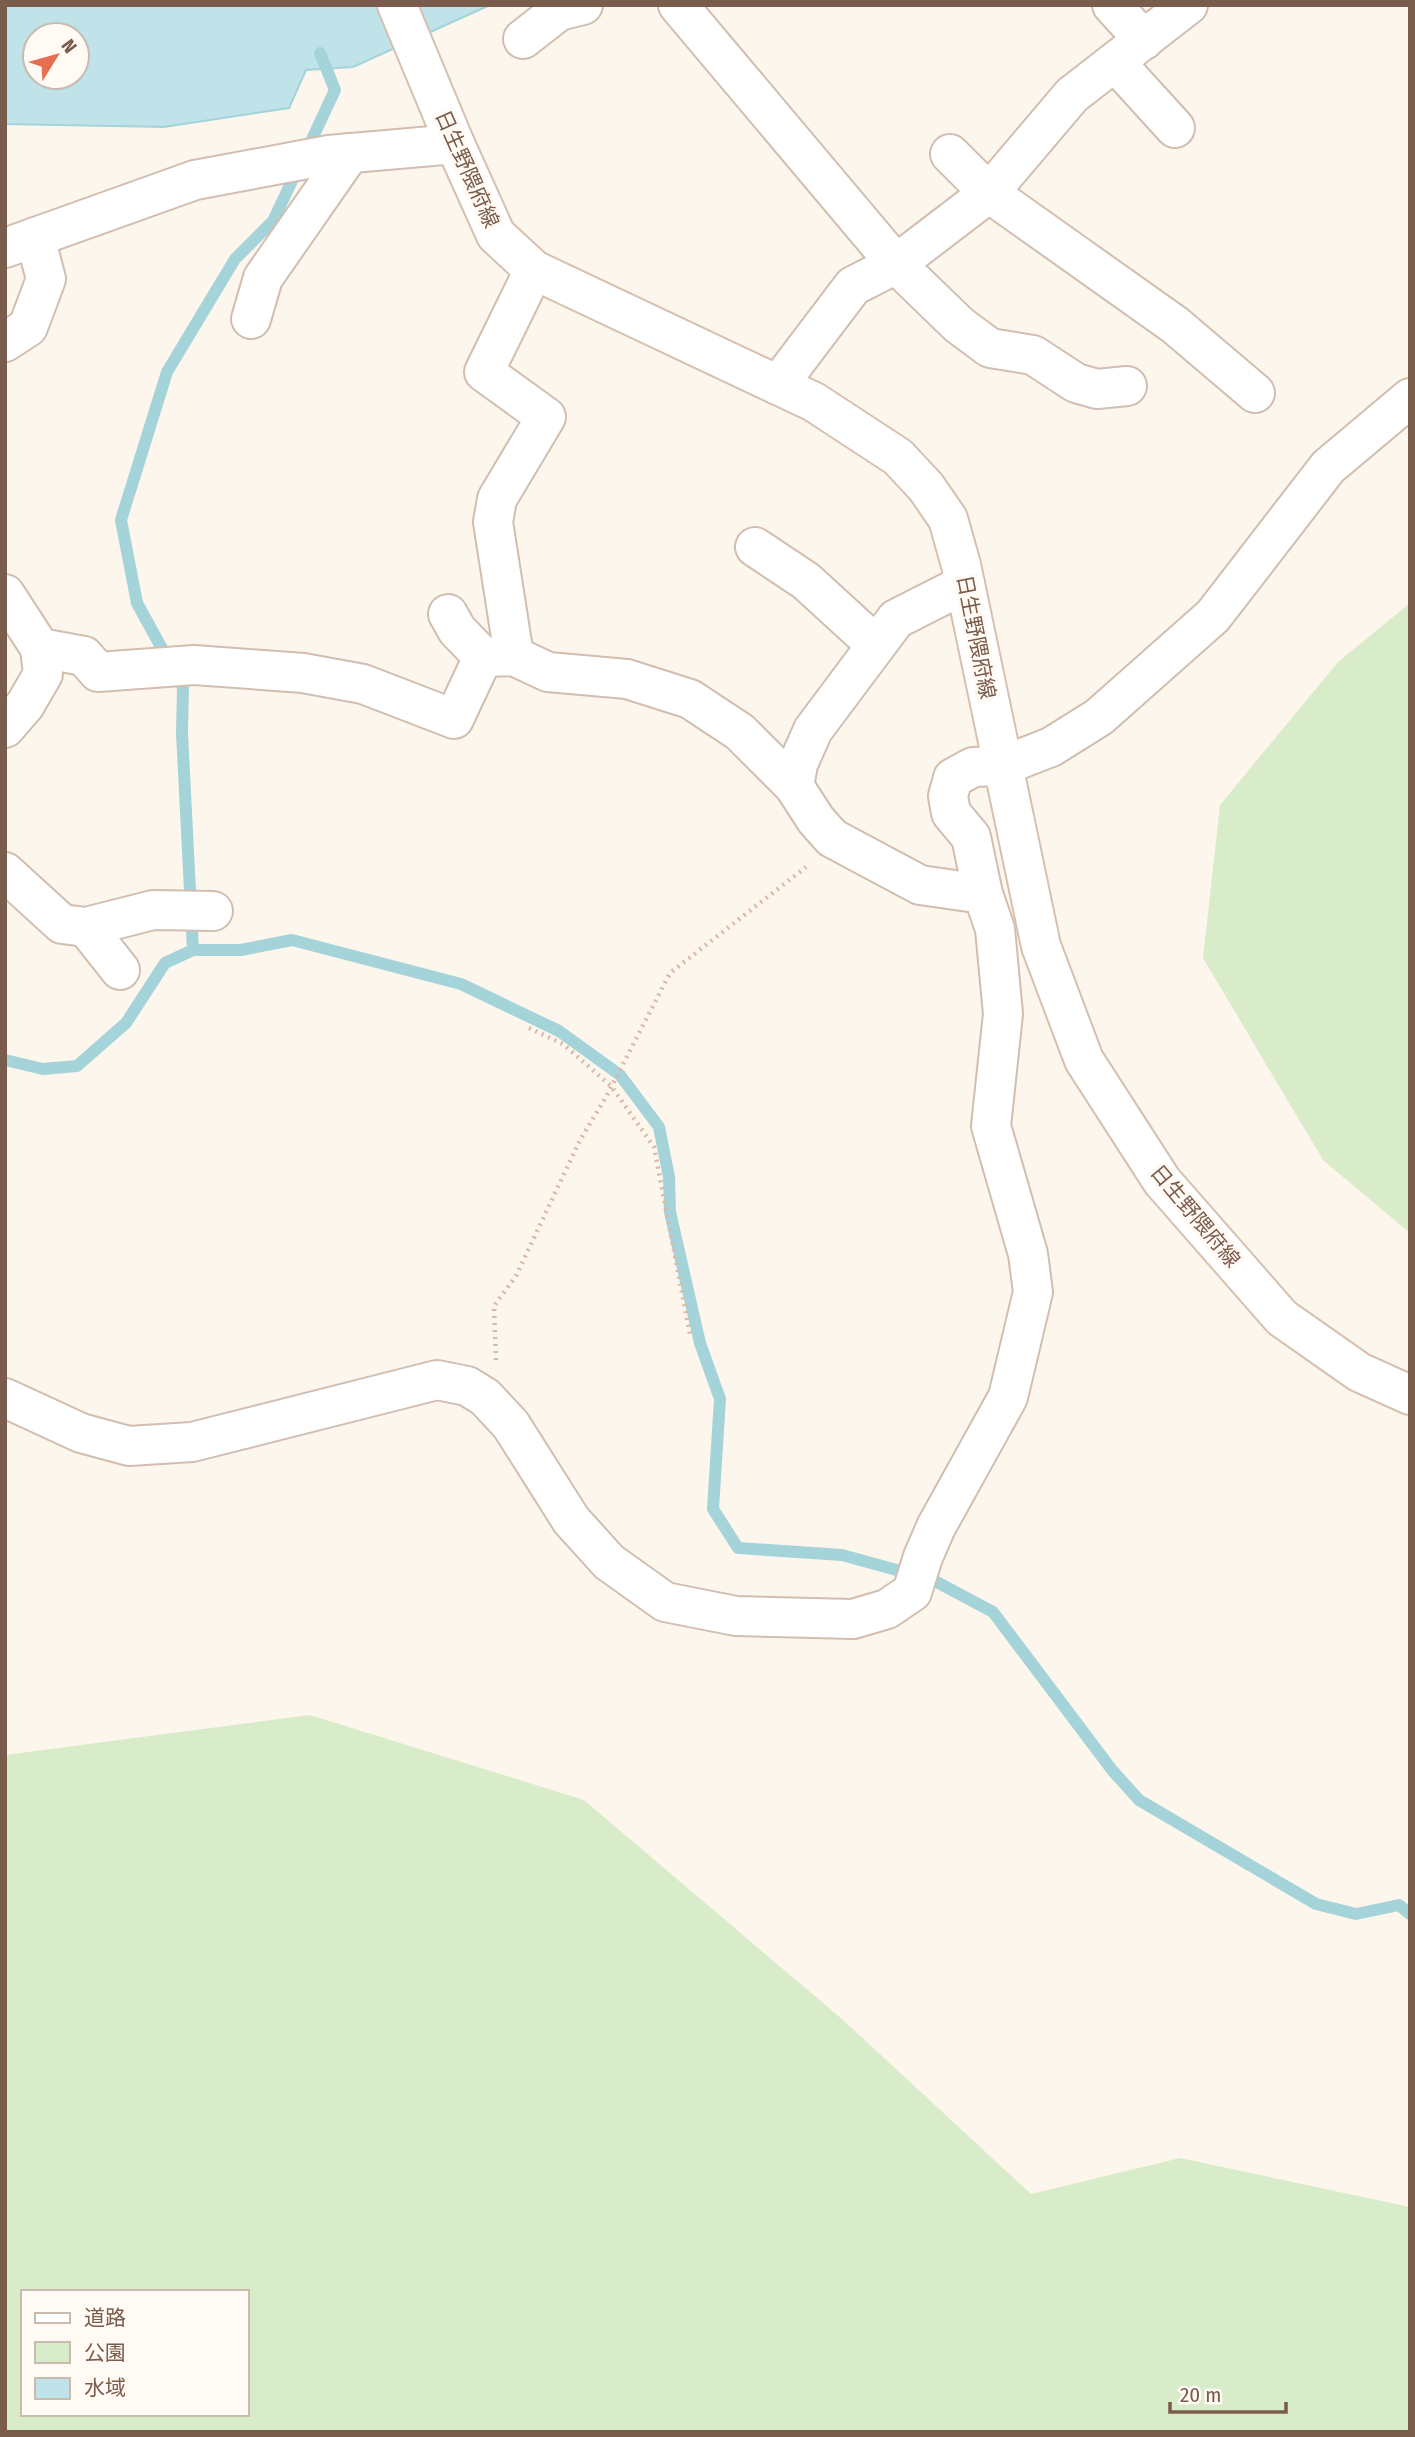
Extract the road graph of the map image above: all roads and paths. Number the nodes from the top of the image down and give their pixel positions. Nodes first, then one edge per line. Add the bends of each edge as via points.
1 (397, 5) edge
2 (583, 5) edge
3 (678, 5) edge
4 (1112, 5) edge
5 (1188, 5) edge
6 (523, 39) dead end
7 (1129, 51) junction
8 (1175, 128) dead end
9 (455, 144) junction
10 (350, 153) junction
11 (950, 154) dead end
12 (989, 193) junction
13 (20, 243) edge
14 (896, 264) junction
15 (534, 270) junction
16 (251, 319) dead end
17 (5, 342) edge
18 (778, 385) junction
19 (1127, 386) dead end
20 (1255, 393) dead end
21 (1410, 398) edge
22 (755, 547) dead end
23 (965, 583) junction
24 (5, 594) edge
25 (448, 614) dead end
26 (876, 645) junction
27 (40, 648) junction
28 (498, 657) junction
29 (5, 728) edge
30 (1002, 766) junction
31 (794, 786) junction
32 (832, 838) junction
33 (5, 872) edge
34 (983, 894) junction
35 (213, 911) dead end
36 (86, 927) junction
37 (120, 970) dead end
38 (529, 1028) dead end
39 (611, 1086) junction
40 (690, 1334) dead end
41 (1410, 1395) edge
42 (485, 1397) junction
43 (5, 1398) edge

1 - 9 street, 日生野隈府線
2 - 6 street via 558,11
3 - 14 street
4 - 7 street
5 - 7 street
7 - 8 street
7 - 12 street via 1072,94
9 - 10 street
9 - 15 street, 日生野隈府線 via 496,235
10 - 13 street via 195,180
10 - 16 street via 263,278
11 - 12 street
12 - 14 street
12 - 20 street via 1175,325
13 - 17 street via 46,279 28,327
14 - 18 street via 853,286
14 - 19 street via 959,326 990,348 1033,355 1076,383 1097,389
15 - 18 street, 日生野隈府線
15 - 28 street via 484,372 546,417 497,499 493,522
18 - 23 street, 日生野隈府線 via 814,402 898,457 948,519
21 - 30 street via 1328,467 1213,616 1099,717 1051,747
22 - 26 street via 807,581
23 - 26 street via 896,619
23 - 30 street, 日生野隈府線
24 - 27 street
25 - 28 street via 468,643
26 - 31 street via 813,730
27 - 28 street via 84,656 98,672 194,665 303,673 363,684 450,732
27 - 29 street via 43,674
28 - 31 street via 548,672 627,679 690,699 740,732
30 - 34 street via 973,767 953,778 948,796 951,813 971,837
30 - 41 street, 日生野隈府線 via 1041,946 1084,1060 1162,1181 1282,1318 1359,1371
31 - 32 street
32 - 34 street via 920,885
32 - 39 path via 812,862 670,973
33 - 36 street via 62,924
34 - 42 street via 995,929 1003,1014 990,1126 1028,1254 1034,1292 1007,1397 936,1528 912,1592 887,1609 853,1619 736,1616 666,1602 609,1562 571,1520 512,1425
35 - 36 street via 153,910
36 - 37 street
38 - 39 path via 563,1044
39 - 40 path via 654,1147
39 - 42 path via 580,1140 516,1276 494,1306 496,1371
42 - 43 street via 467,1386 438,1380 192,1443 129,1446 81,1433

